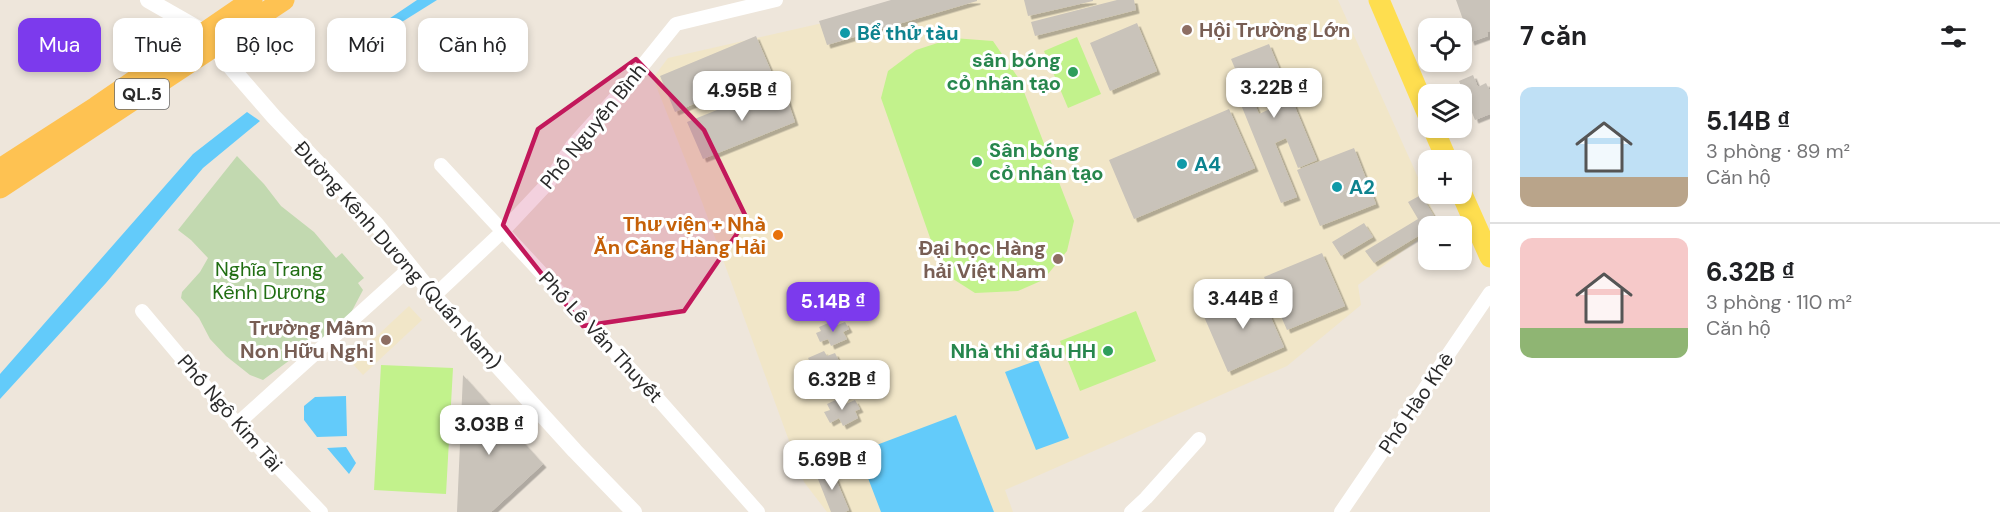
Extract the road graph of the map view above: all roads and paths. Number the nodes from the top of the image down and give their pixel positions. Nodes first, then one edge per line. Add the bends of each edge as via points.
1 (148, 0) edge
2 (252, 0) edge
3 (284, 0) edge
4 (776, 0) edge
5 (1379, 0) edge
6 (210, 39) junction
7 (1418, 92) edge
8 (441, 165) dead end
9 (0, 169) edge
10 (0, 189) edge
11 (1466, 204) edge
12 (503, 231) junction
13 (1490, 257) edge
14 (410, 268) junction
15 (1490, 293) edge
16 (434, 296) junction
17 (142, 311) dead end
18 (237, 424) junction
19 (1199, 439) dead end
20 (321, 512) edge
21 (634, 512) edge
22 (758, 512) edge
23 (1131, 512) edge
24 (1341, 512) edge

1 - 6 street
2 - 6 highway, QL.5
3 - 6 highway, QL.5
4 - 12 street, Phố Nguyễn Bình via 676,24 572,146 549,182
5 - 7 main road
6 - 9 highway, QL.5
6 - 10 highway, QL.5
6 - 14 street, Đường Kênh Dương (Quán Nam) via 274,117 376,224
8 - 12 street, Phố Lê Văn Thuyết
11 - 13 main road
12 - 16 street, Phố Nguyễn Bình
12 - 22 street, Phố Lê Văn Thuyết
14 - 16 street, Đường Kênh Dương (Quán Nam)
14 - 18 street
15 - 24 street, Phố Hào Khê
16 - 21 street, Đường Kênh Dương (Quán Nam)
17 - 18 street, Phố Ngô Kim Tài
18 - 20 street, Phố Ngô Kim Tài
19 - 23 street

